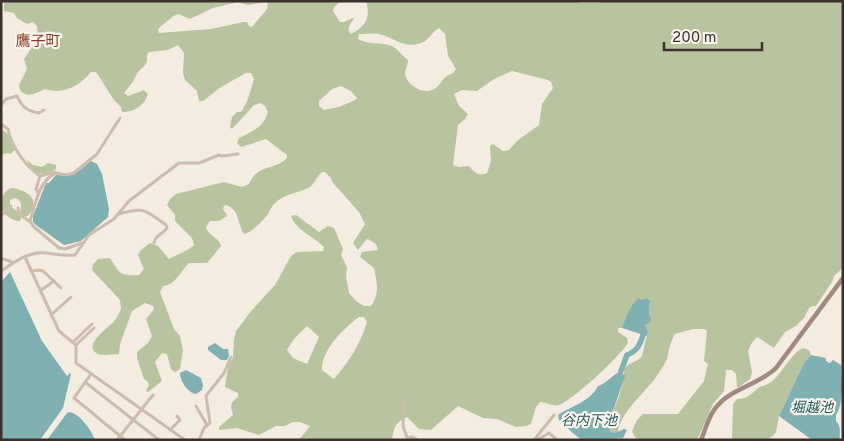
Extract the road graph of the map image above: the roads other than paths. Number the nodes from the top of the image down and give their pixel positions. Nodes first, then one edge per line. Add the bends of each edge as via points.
1 (6, 99) junction
2 (1, 100) edge
3 (1, 105) edge
4 (44, 110) dead end
5 (120, 118) dead end
6 (1, 124) edge
7 (238, 154) dead end
8 (56, 173) junction
9 (40, 176) junction
10 (39, 194) junction
11 (11, 206) dead end
12 (18, 208) dead end
13 (119, 214) junction
14 (1, 216) edge
15 (30, 221) junction
16 (83, 243) junction
17 (154, 243) dead end
18 (25, 257) junction
19 (1, 258) edge
20 (12, 262) junction
21 (1, 271) edge
22 (31, 271) junction
23 (843, 278) edge
24 (54, 281) junction
25 (61, 288) dead end
26 (40, 291) junction
27 (70, 297) dead end
28 (51, 315) junction
29 (73, 342) junction
30 (76, 345) junction
31 (231, 357) dead end
32 (91, 374) junction
33 (85, 382) junction
34 (153, 395) dead end
35 (404, 398) dead end
36 (196, 406) dead end
37 (140, 409) junction
38 (554, 415) dead end
39 (177, 416) dead end
40 (132, 419) junction
41 (207, 425) junction
42 (170, 430) junction
43 (120, 436) junction
44 (408, 439) edge
45 (117, 440) edge
46 (125, 440) edge
47 (159, 440) edge
48 (185, 440) edge
49 (199, 440) edge
50 (418, 440) edge
51 (536, 440) edge
52 (557, 440) edge
53 (701, 440) edge

1 - 2 street
1 - 3 street
1 - 4 street via 17,96 24,108 39,114
5 - 8 street via 97,154 74,173
6 - 9 street via 8,130 27,164
7 - 13 street via 219,155 195,164 179,163 129,201
8 - 9 street
8 - 10 street via 46,180
9 - 10 street via 36,189
10 - 15 street
11 - 14 street
12 - 15 street via 20,215
13 - 16 street via 96,229
13 - 17 street via 144,210 166,225
15 - 16 street via 60,248
16 - 18 street via 75,255 37,253
18 - 20 street
18 - 22 street
19 - 20 street
20 - 21 street
22 - 24 street via 39,270
22 - 26 street
23 - 53 street via 776,368 718,404
24 - 25 street
24 - 26 street
26 - 28 street
27 - 28 street
28 - 29 street via 58,331
29 - 30 street
29 - 30 street via 93,326
30 - 32 street via 76,363
31 - 41 street via 224,373 206,396 210,421
32 - 33 street
32 - 37 street
33 - 40 street
33 - 43 street via 74,398
34 - 37 street
35 - 44 street via 403,426
36 - 41 street
37 - 40 street
37 - 42 street
38 - 51 street
39 - 42 street via 179,421
40 - 43 street
40 - 47 street
41 - 49 street
42 - 48 street
43 - 45 street
43 - 46 street
44 - 50 street
51 - 52 street via 549,433

